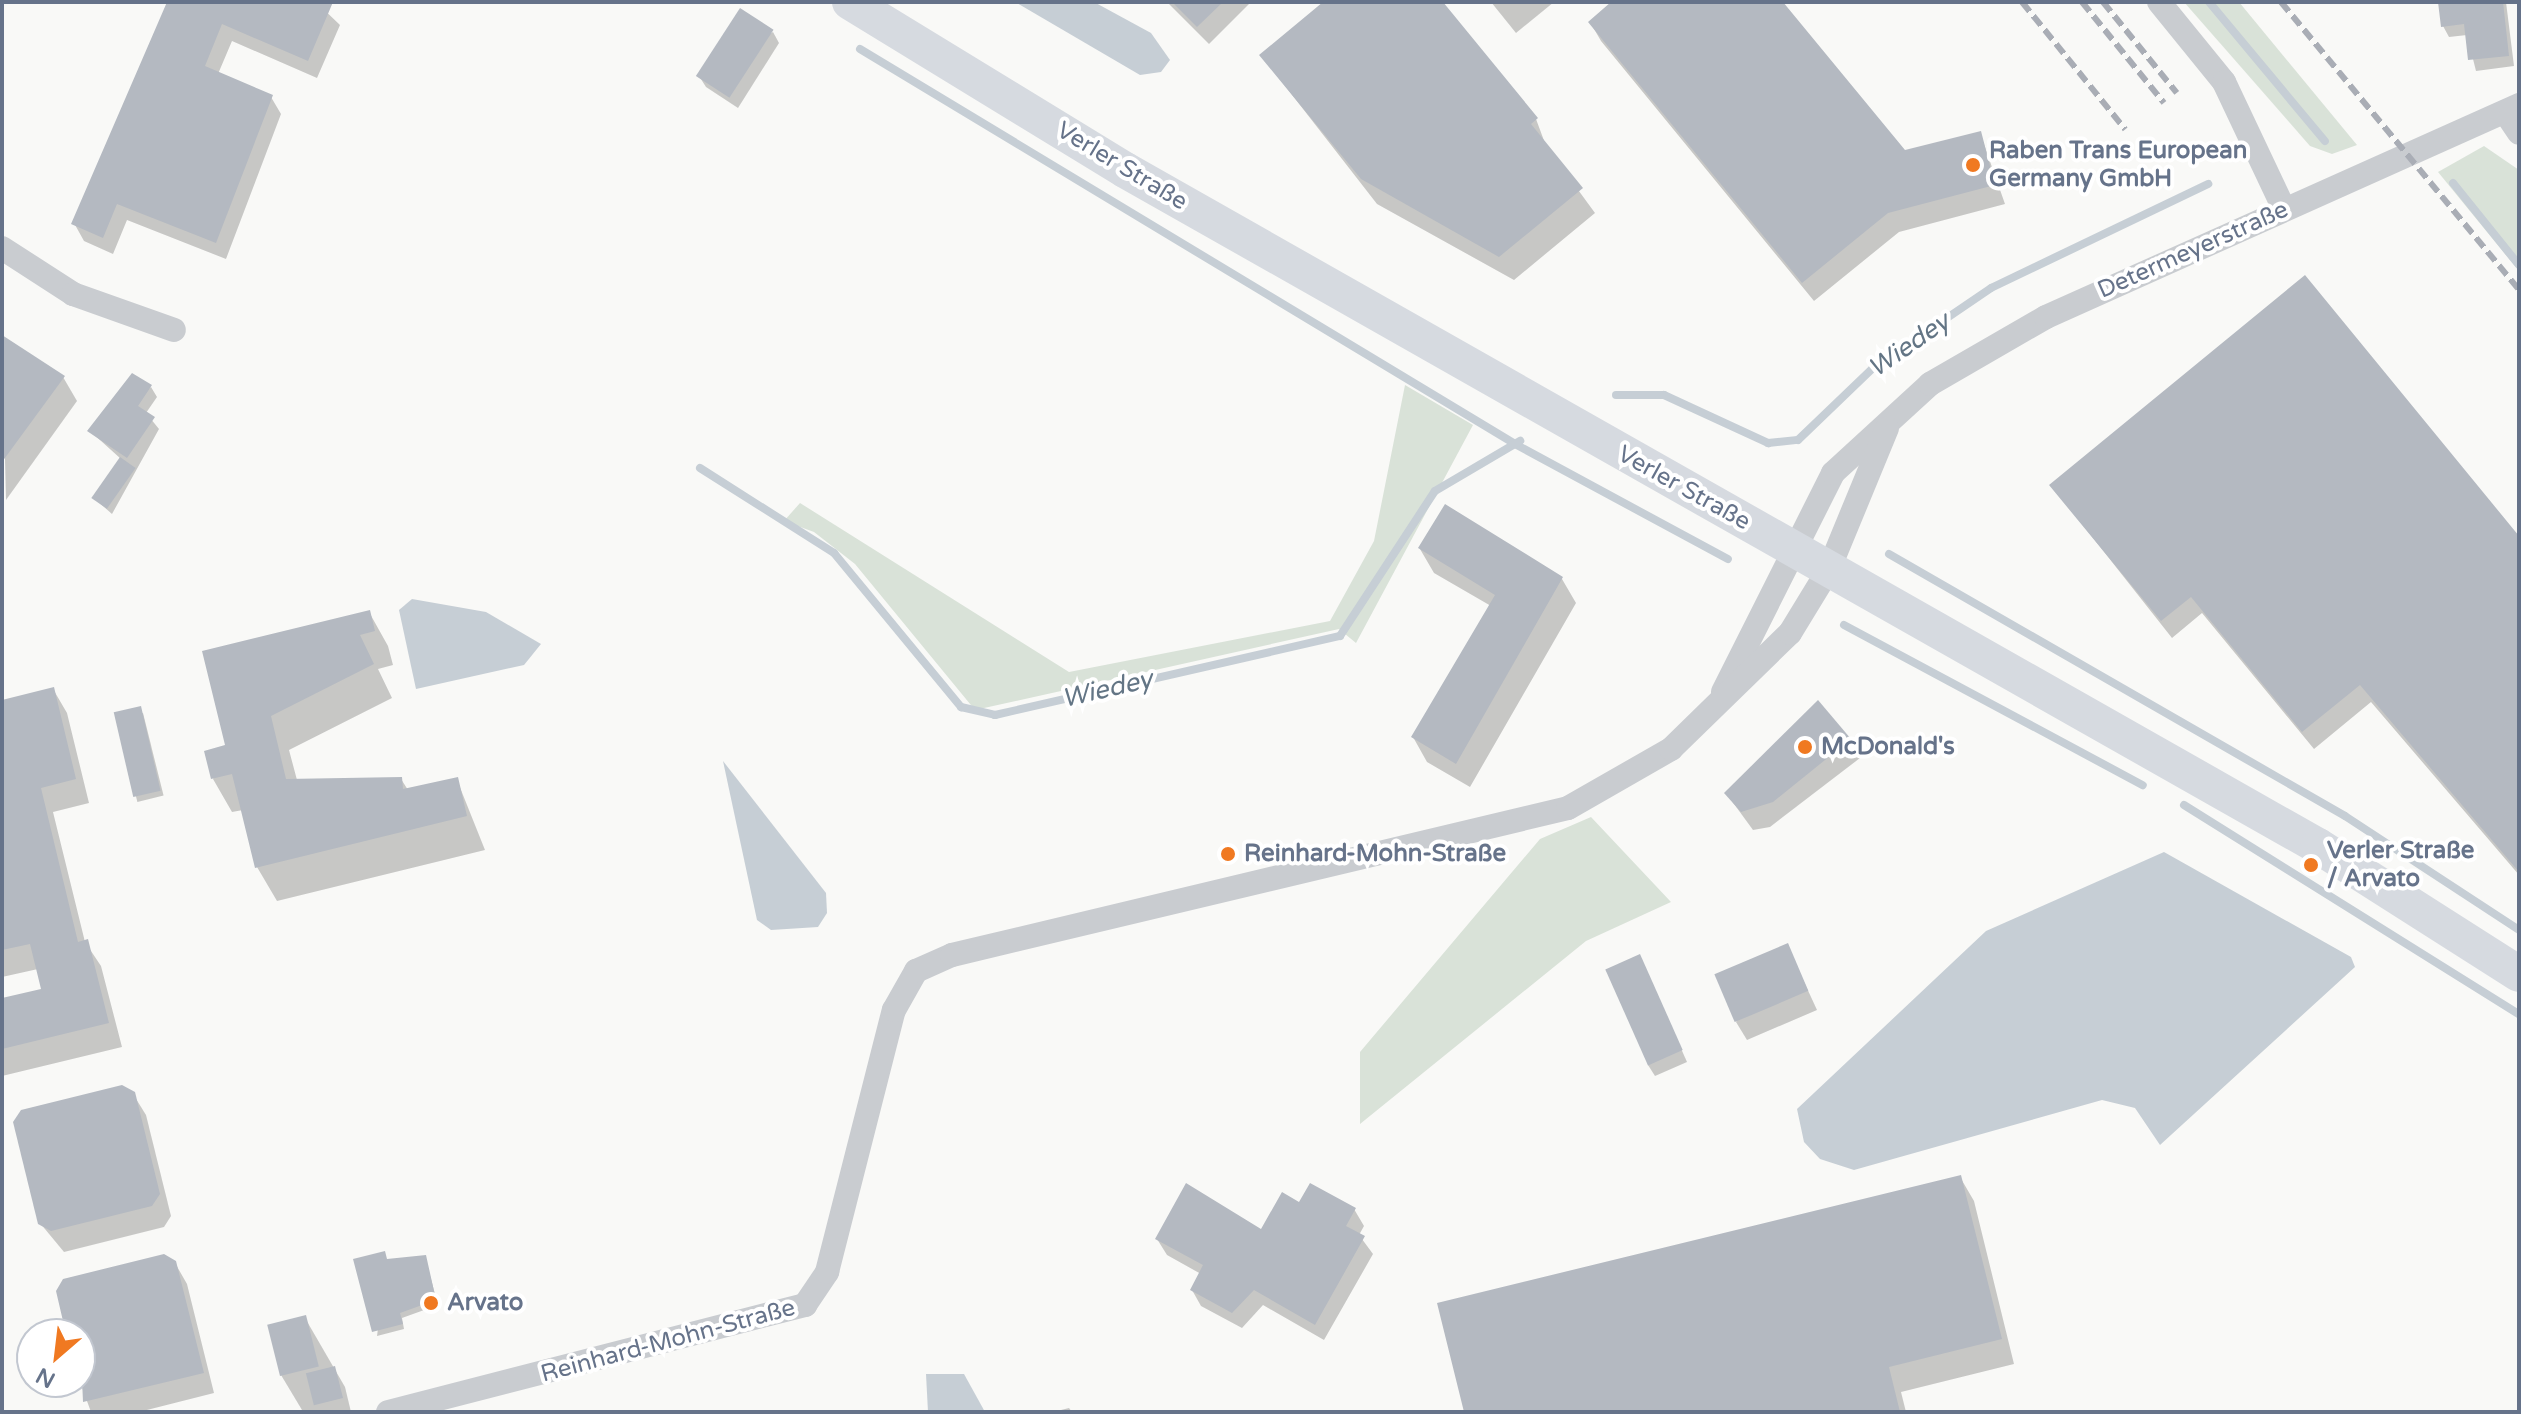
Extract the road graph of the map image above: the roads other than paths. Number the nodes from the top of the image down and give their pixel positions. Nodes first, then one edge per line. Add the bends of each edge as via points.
1 (850, 2) edge
2 (2159, 2) edge
3 (2512, 108) edge
4 (2519, 133) edge
5 (2284, 209) junction
6 (2, 248) edge
7 (174, 330) dead end
8 (1887, 428) junction
9 (1790, 547) junction
10 (1829, 569) junction
11 (1713, 713) junction
12 (2519, 974) edge
13 (388, 1412) edge

1 - 9 main road, Verler Straße via 1125,170
2 - 5 street via 2224,82
3 - 4 street
3 - 5 street, Determeyerstraße
5 - 8 street, Determeyerstraße via 2046,317 1930,384
6 - 7 street via 73,294
8 - 9 street, Determeyerstraße via 1833,473
8 - 10 street, Determeyerstraße
9 - 10 main road, Verler Straße
9 - 11 street, Reinhard-Mohn-Straße
10 - 11 street, Reinhard-Mohn-Straße via 1790,633
10 - 12 main road, Verler Straße via 2318,846
11 - 13 street, Reinhard-Mohn-Straße via 1671,749 1568,808 982,947 916,971 894,1010 827,1272 805,1305

